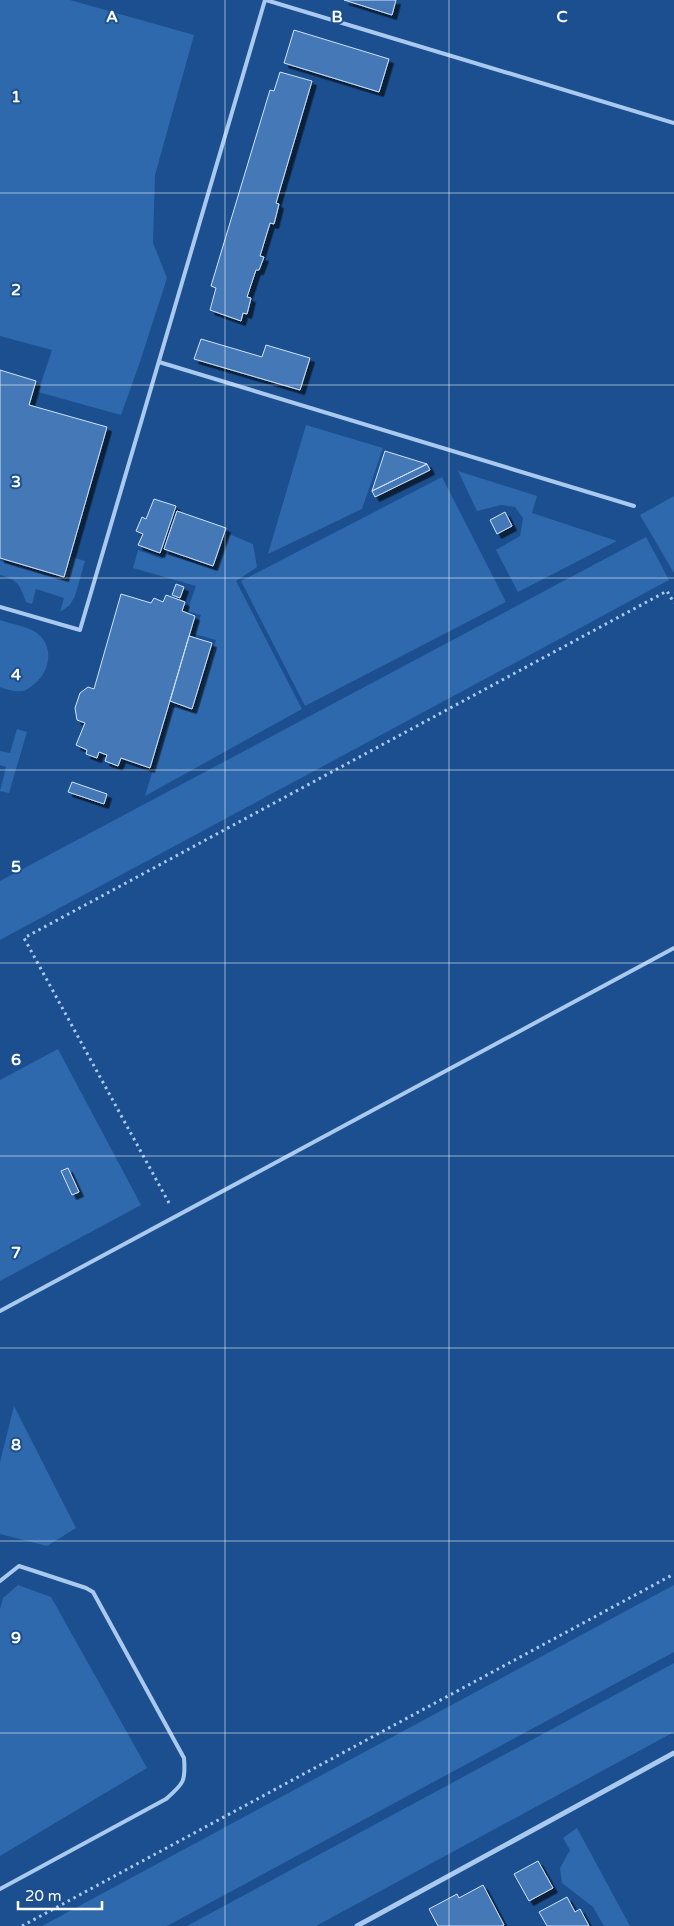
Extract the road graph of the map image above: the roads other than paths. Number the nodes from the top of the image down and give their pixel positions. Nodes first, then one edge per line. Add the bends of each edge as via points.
1 (265, 0) edge
2 (674, 123) edge
3 (159, 362) junction
4 (634, 506) dead end
5 (0, 607) edge
6 (674, 948) edge
7 (0, 1311) edge
8 (0, 1581) edge
9 (674, 1753) edge
10 (0, 1889) edge
11 (357, 1926) edge

1 - 2 lane
1 - 3 lane
3 - 4 lane
3 - 5 lane via 80,630
6 - 7 lane
8 - 10 lane via 19,1566 93,1592 184,1758 186,1775 182,1785 166,1799
9 - 11 street

